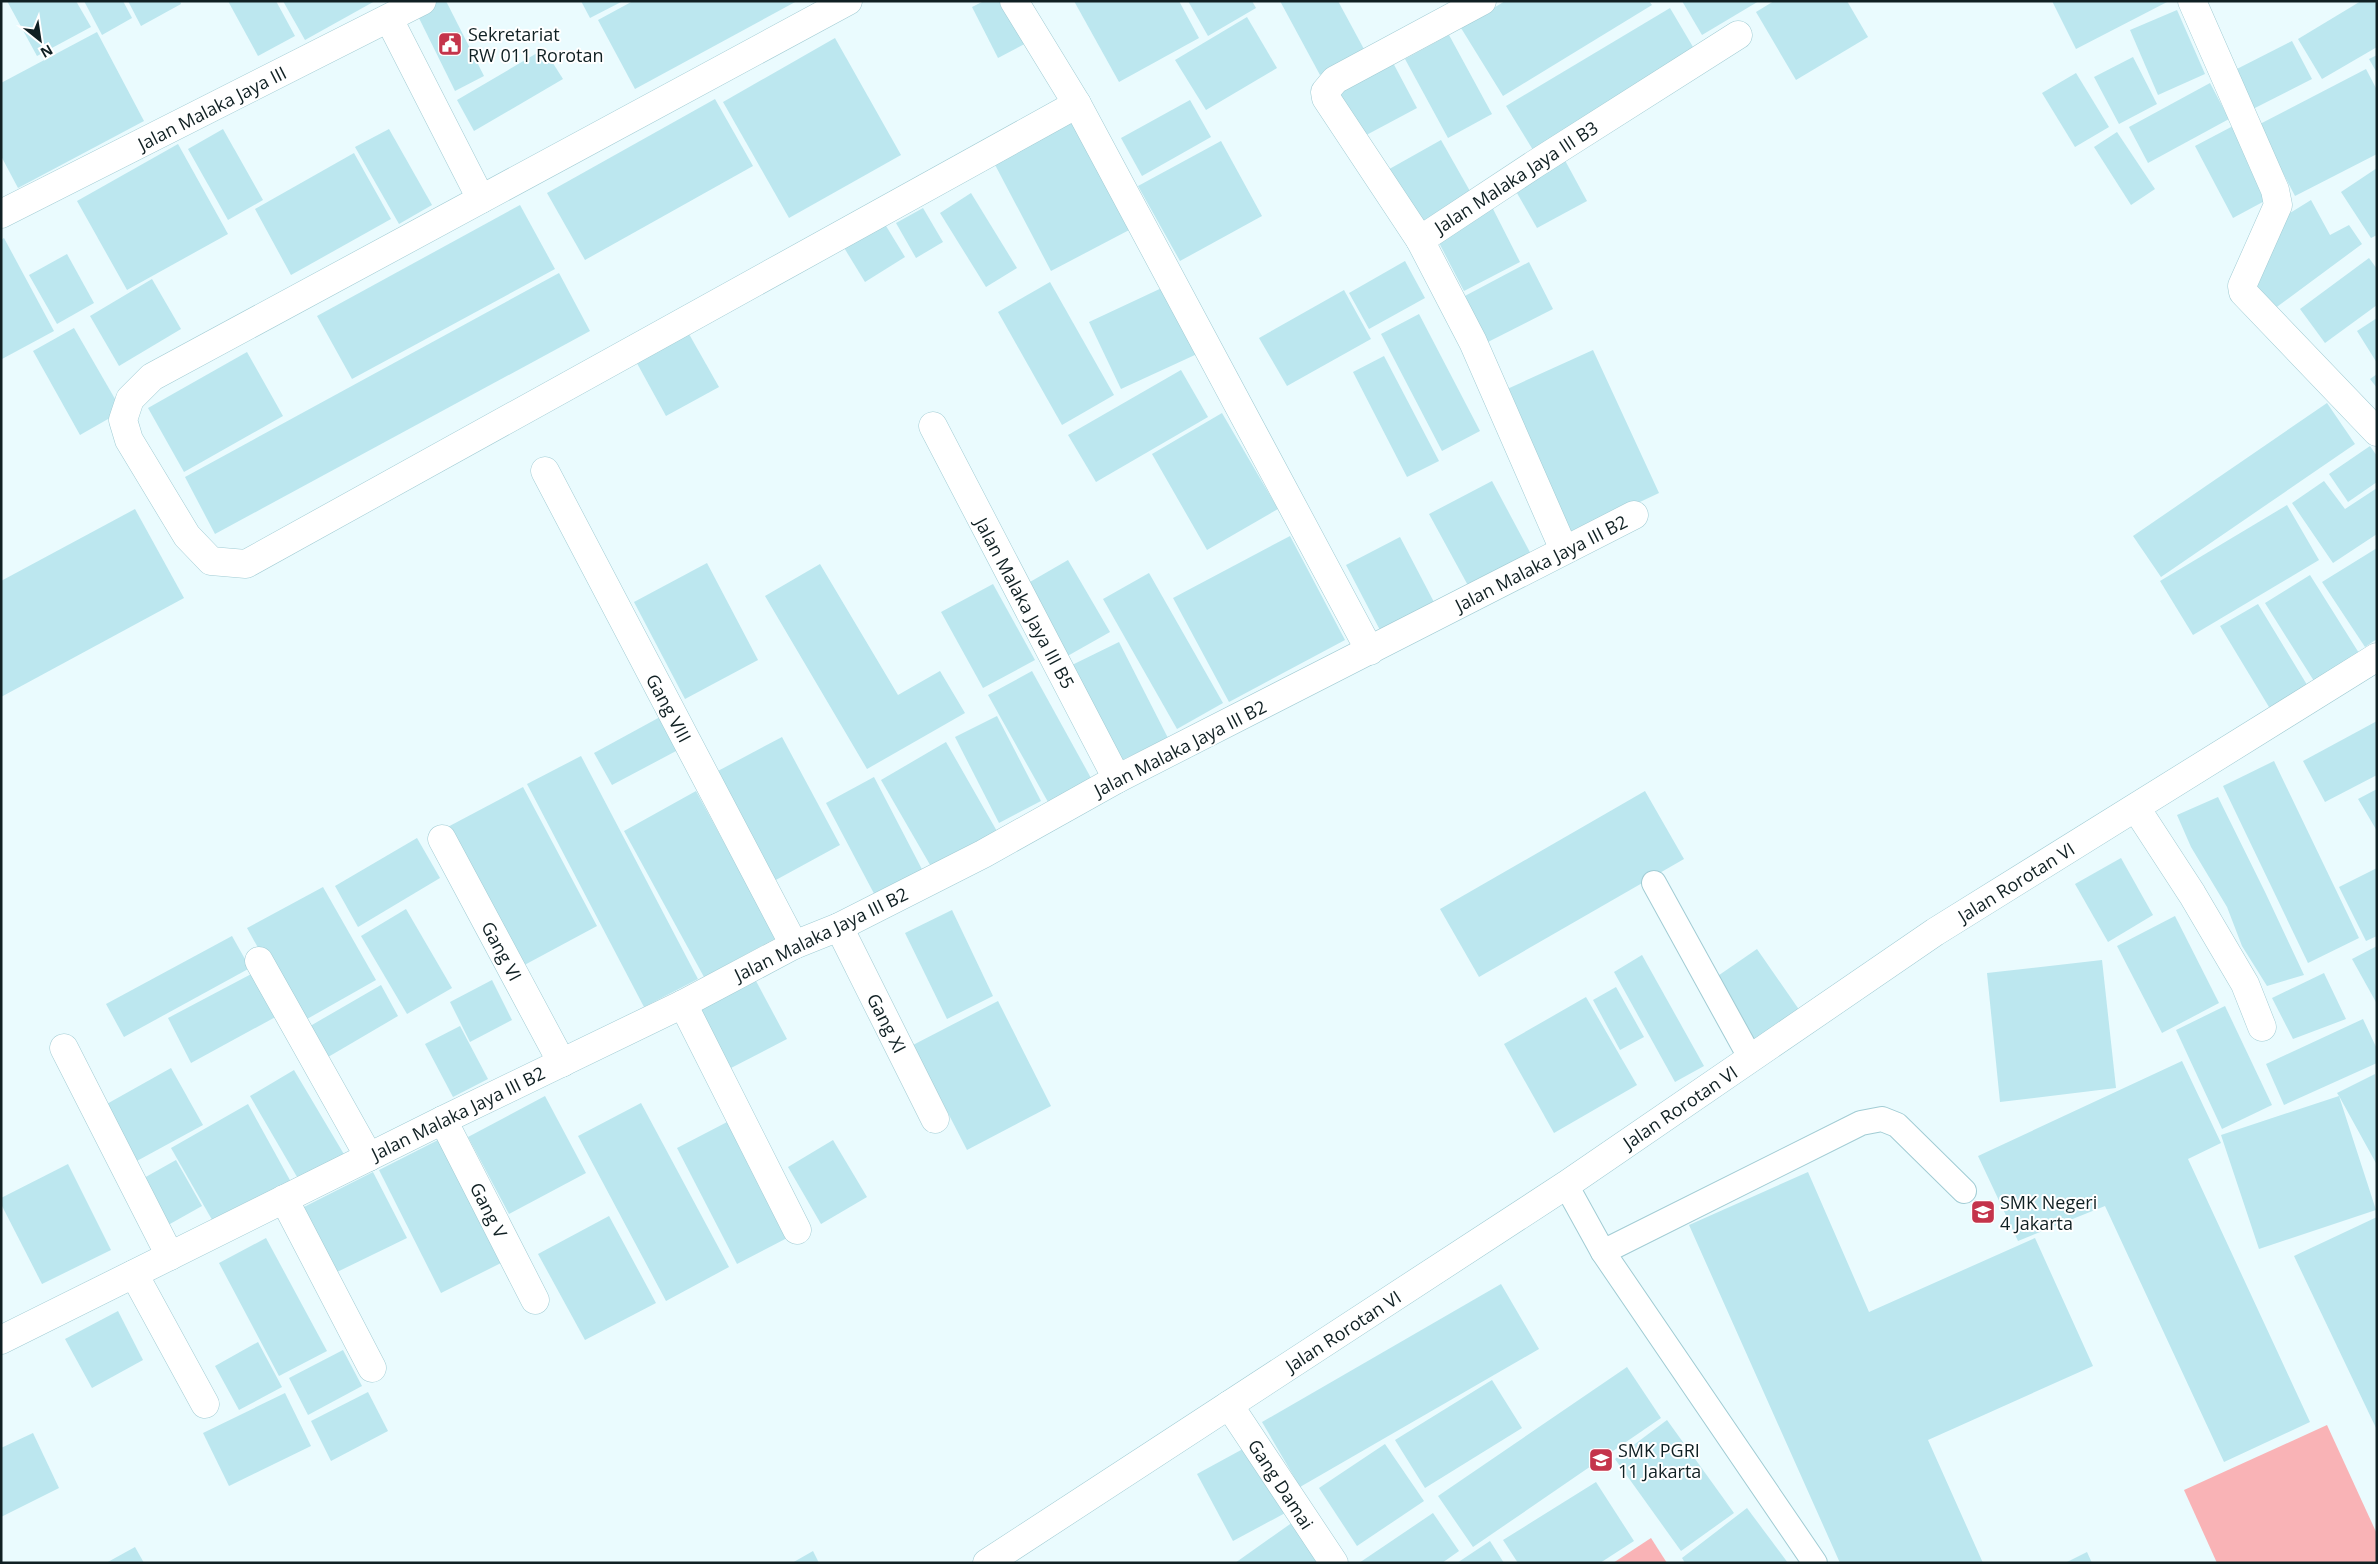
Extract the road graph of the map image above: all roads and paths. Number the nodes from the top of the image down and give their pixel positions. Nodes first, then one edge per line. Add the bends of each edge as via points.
1 (422, 1) edge
2 (848, 1) edge
3 (1014, 1) edge
4 (1482, 1) edge
5 (2192, 1) edge
6 (389, 19) junction
7 (1738, 35) dead end
8 (1077, 104) junction
9 (481, 199) junction
10 (1, 214) edge
11 (1420, 240) junction
12 (932, 426) dead end
13 (2377, 432) edge
14 (545, 471) dead end
15 (1634, 515) dead end
16 (1564, 550) junction
17 (1370, 651) junction
18 (2377, 657) edge
19 (1117, 779) junction
20 (2136, 808) junction
21 (442, 839) dead end
22 (1654, 883) dead end
23 (839, 926) junction
24 (794, 945) junction
25 (260, 961) dead end
26 (682, 1004) junction
27 (2262, 1027) dead end
28 (64, 1048) dead end
29 (1751, 1059) junction
30 (562, 1063) junction
31 (935, 1119) dead end
32 (443, 1120) junction
33 (368, 1157) junction
34 (1566, 1185) junction
35 (1964, 1192) dead end
36 (284, 1199) junction
37 (797, 1230) dead end
38 (1603, 1252) junction
39 (170, 1256) junction
40 (134, 1274) junction
41 (535, 1300) dead end
42 (1, 1340) edge
43 (372, 1368) dead end
44 (205, 1404) dead end
45 (1229, 1405) junction
46 (986, 1563) edge
47 (1334, 1563) edge
48 (1815, 1563) edge

1 - 6 street, Jalan Malaka Jaya III
2 - 9 street
3 - 8 street
4 - 11 street, Jalan Malaka Jaya III B3 via 1335,80 1325,92
5 - 13 street via 2275,190 2278,205 2242,286 2243,292
6 - 9 street
6 - 10 street, Jalan Malaka Jaya III
7 - 11 street, Jalan Malaka Jaya III B3
8 - 9 street via 246,564 211,561 187,536 129,440 123,420 130,399 152,377
8 - 17 street
11 - 16 street via 1473,342
12 - 19 street, Jalan Malaka Jaya III B5
14 - 24 street, Gang VIII
15 - 16 street, Jalan Malaka Jaya III B2
16 - 17 street, Jalan Malaka Jaya III B2
17 - 19 street, Jalan Malaka Jaya III B2
18 - 20 street, Jalan Rorotan VI
19 - 23 street, Jalan Malaka Jaya III B2 via 983,854
20 - 27 street via 2240,976
20 - 29 street, Jalan Rorotan VI via 1935,932
21 - 30 street, Gang VI
22 - 29 lane
23 - 24 street, Jalan Malaka Jaya III B2
23 - 31 street, Gang XI
24 - 26 street, Jalan Malaka Jaya III B2
25 - 33 street
26 - 30 street, Jalan Malaka Jaya III B2
26 - 37 street
28 - 39 street
29 - 34 street, Jalan Rorotan VI
30 - 32 street, Jalan Malaka Jaya III B2
32 - 33 street, Jalan Malaka Jaya III B2
32 - 41 street, Gang V
33 - 36 street, Jalan Malaka Jaya III B2
34 - 38 lane
34 - 45 street, Jalan Rorotan VI
35 - 38 lane via 1897,1125 1882,1119 1861,1123
36 - 39 street, Jalan Malaka Jaya III B2
36 - 43 street
38 - 48 lane
39 - 40 street, Jalan Malaka Jaya III B2
40 - 42 street, Jalan Malaka Jaya III B2
40 - 44 street
45 - 46 street, Jalan Rorotan VI
45 - 47 street, Gang Damai

